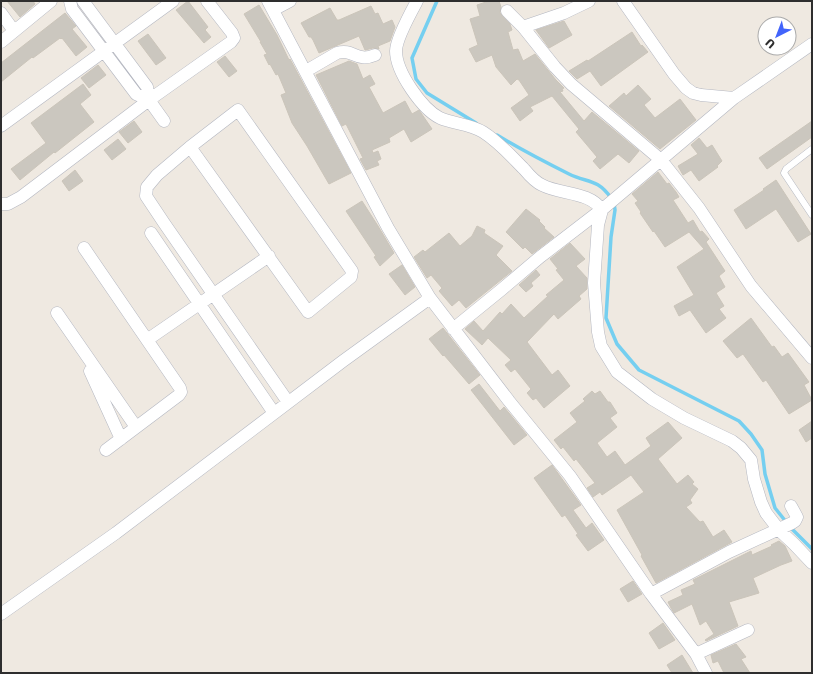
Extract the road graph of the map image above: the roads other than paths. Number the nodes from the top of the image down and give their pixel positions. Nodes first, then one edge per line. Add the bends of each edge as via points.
1 (51, 1) edge
2 (70, 1) edge
3 (83, 1) edge
4 (173, 1) edge
5 (207, 1) edge
6 (290, 1) edge
7 (417, 1) edge
8 (589, 1) edge
9 (623, 1) edge
10 (270, 6) edge
11 (507, 10) dead end
12 (1, 14) edge
13 (523, 27) junction
14 (14, 31) junction
15 (1, 42) edge
16 (114, 44) junction
17 (812, 44) edge
18 (103, 51) junction
19 (375, 55) dead end
20 (306, 72) junction
21 (734, 98) junction
22 (149, 100) junction
23 (164, 121) dead end
24 (1, 126) edge
25 (190, 147) junction
26 (812, 149) edge
27 (661, 160) junction
28 (1, 204) edge
29 (604, 209) junction
30 (812, 215) edge
31 (151, 233) dead end
32 (84, 248) dead end
33 (269, 256) junction
34 (213, 294) junction
35 (430, 298) junction
36 (200, 304) junction
37 (57, 313) dead end
38 (453, 329) junction
39 (147, 340) junction
40 (76, 341) junction
41 (812, 358) edge
42 (288, 402) junction
43 (274, 413) junction
44 (136, 428) junction
45 (121, 439) junction
46 (106, 450) dead end
47 (791, 506) dead end
48 (785, 528) junction
49 (812, 563) edge
50 (651, 594) junction
51 (1, 614) edge
52 (748, 630) dead end
53 (696, 654) junction
54 (706, 673) edge

1 - 14 street
2 - 18 street via 72,9
3 - 16 street
4 - 16 street
5 - 22 street via 234,38
6 - 10 street
7 - 29 street via 397,44 396,52 405,79 424,106 441,118 482,131 497,142 539,184 590,199
8 - 13 street via 564,13
9 - 21 street via 686,88 692,93
10 - 20 street
11 - 13 street
12 - 14 street
13 - 27 street via 571,84
14 - 15 street
16 - 18 street
16 - 22 street via 147,87
17 - 21 street
18 - 22 street via 136,94
18 - 24 street
19 - 20 street via 363,58 347,51 337,52
20 - 35 street via 388,228
21 - 27 street
22 - 23 street
22 - 28 street via 21,197 8,204
25 - 33 street
25 - 33 street via 238,110 352,272 351,277 308,312
25 - 34 street via 147,187 146,196
26 - 30 lane via 784,173
27 - 29 street
27 - 41 street via 699,208 751,286
29 - 38 street via 540,257
29 - 48 street via 598,225 594,283 601,346 618,372 652,399 741,448 751,460 754,479 766,513
31 - 36 street
32 - 39 street
33 - 34 street
34 - 36 street
34 - 42 street
35 - 38 street
35 - 42 street
36 - 39 street
36 - 43 street
37 - 40 street
38 - 50 street via 570,476
39 - 44 street via 181,392
40 - 44 street
40 - 45 street
42 - 43 street
43 - 51 street via 116,533
44 - 45 street
45 - 46 street
47 - 48 street via 797,517
48 - 49 street via 794,544
48 - 50 street via 729,552
50 - 53 street
52 - 53 street
53 - 54 street

